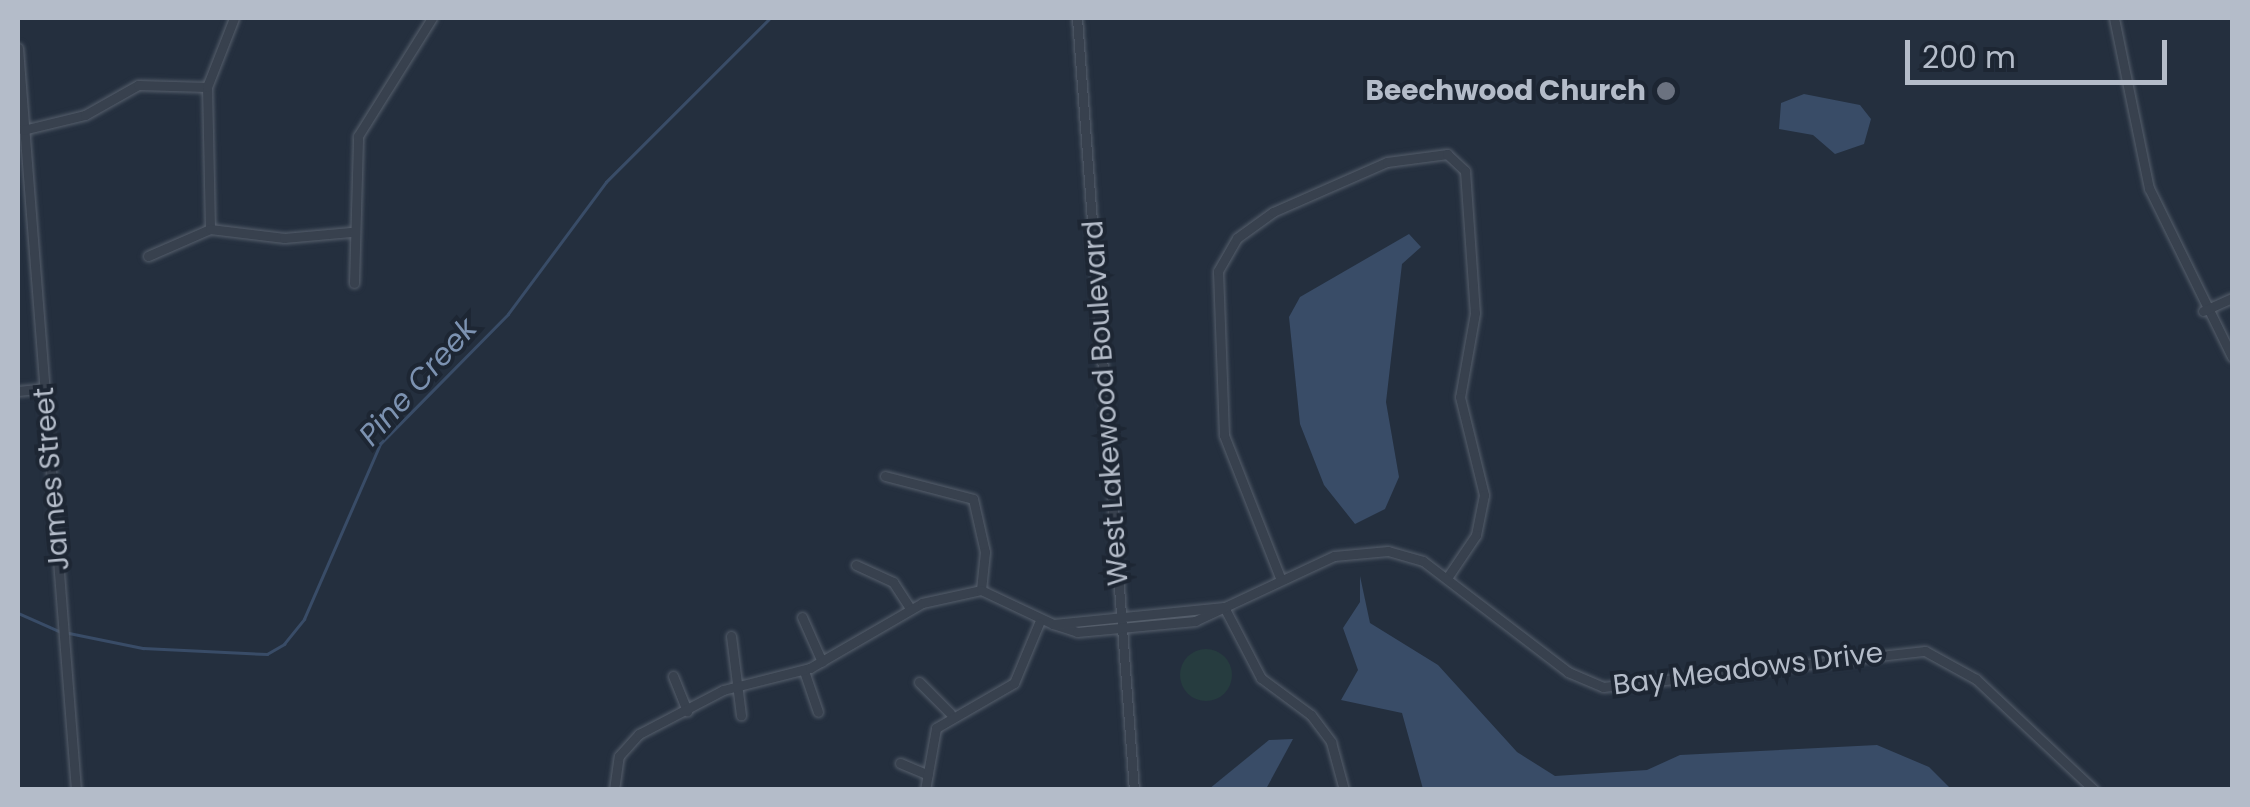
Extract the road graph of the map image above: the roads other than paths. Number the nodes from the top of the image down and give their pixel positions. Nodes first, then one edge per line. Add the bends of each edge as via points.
1 (234, 18) edge
2 (432, 18) edge
3 (1077, 18) edge
4 (2114, 18) edge
5 (18, 48) edge
6 (207, 86) junction
7 (24, 130) junction
8 (29, 218) junction
9 (18, 219) edge
10 (210, 229) junction
11 (351, 232) junction
12 (148, 256) dead end
13 (354, 283) dead end
14 (2232, 298) edge
15 (2203, 311) junction
16 (2232, 357) edge
17 (45, 388) junction
18 (18, 390) edge
19 (884, 476) dead end
20 (856, 565) dead end
21 (1448, 578) junction
22 (1282, 580) junction
23 (981, 590) junction
24 (1224, 607) junction
25 (910, 608) junction
26 (1121, 615) junction
27 (802, 617) dead end
28 (1040, 623) junction
29 (1053, 624) junction
30 (1122, 628) junction
31 (731, 636) dead end
32 (822, 662) junction
33 (804, 670) junction
34 (673, 676) dead end
35 (919, 682) dead end
36 (738, 685) junction
37 (688, 711) junction
38 (818, 712) dead end
39 (950, 712) junction
40 (741, 715) dead end
41 (900, 764) dead end
42 (928, 774) junction
43 (76, 790) edge
44 (614, 790) edge
45 (926, 790) edge
46 (1134, 790) edge
47 (1344, 790) edge
48 (2094, 790) edge

1 - 6 street
2 - 11 street via 358,136
3 - 26 street, West Lakewood Boulevard
4 - 15 street via 2138,154
5 - 7 street, James Street
6 - 7 street via 138,85 70,121
6 - 10 street
7 - 8 street, James Street
8 - 9 street
8 - 17 street, James Street
10 - 11 street via 284,238
10 - 12 street
11 - 13 street
14 - 15 street
15 - 16 street
17 - 18 street
17 - 43 street, James Street
19 - 23 street via 973,499 985,552
20 - 25 street via 893,582
21 - 22 street, Bay Meadows Drive via 1404,554 1361,550
21 - 22 street via 1476,535 1484,496 1460,397 1475,313 1459,157 1387,162 1273,212 1237,238 1218,272 1224,435
21 - 48 street, Bay Meadows Drive via 1568,672 1603,687 1926,650 1976,679
22 - 24 street, Bay Meadows Drive
23 - 25 street
23 - 28 street
24 - 26 street, Bay Meadows Drive
24 - 30 street, Bay Meadows Drive via 1195,621
24 - 47 street via 1261,678 1311,715 1331,742
25 - 32 street
26 - 29 street, Bay Meadows Drive
26 - 30 street, West Lakewood Boulevard
27 - 32 street
28 - 29 street
28 - 39 street via 1014,684
29 - 30 street, Bay Meadows Drive via 1077,632
30 - 46 street, West Lakewood Boulevard
31 - 36 street
32 - 33 street
33 - 36 street
33 - 38 street
34 - 37 street
35 - 39 street
36 - 37 street
36 - 40 street
37 - 44 street via 627,743
39 - 42 street via 936,728
41 - 42 street
42 - 45 street

